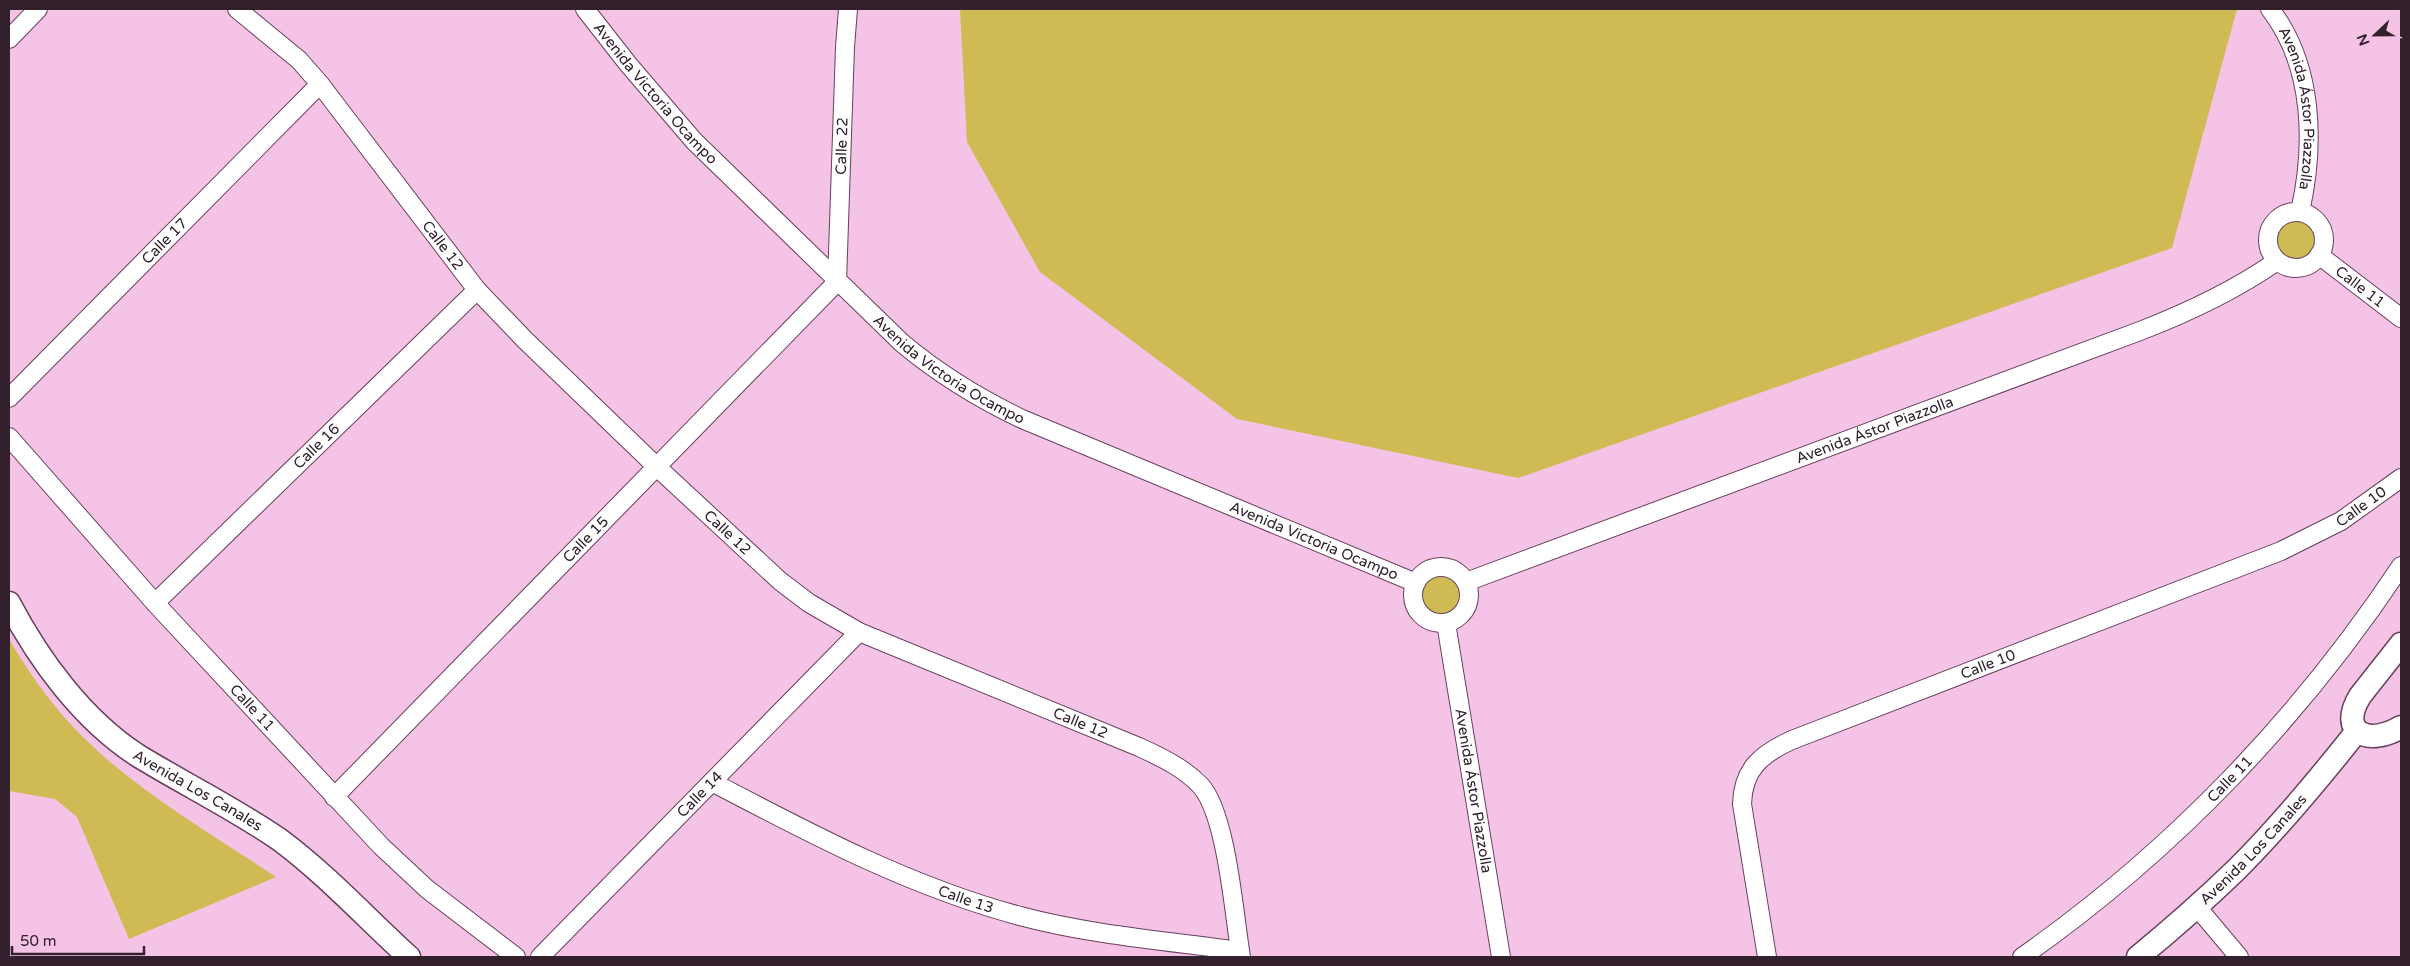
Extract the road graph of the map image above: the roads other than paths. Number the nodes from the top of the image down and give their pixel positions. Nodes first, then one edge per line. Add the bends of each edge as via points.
1 (38, 9) edge
2 (237, 9) edge
3 (586, 9) edge
4 (848, 9) edge
5 (2270, 9) edge
6 (9, 39) edge
7 (320, 84) junction
8 (2300, 212) junction
9 (2319, 255) junction
10 (2277, 261) junction
11 (837, 282) junction
12 (477, 290) junction
13 (2401, 318) edge
14 (9, 398) edge
15 (9, 437) edge
16 (658, 468) junction
17 (2401, 478) edge
18 (2401, 566) edge
19 (1466, 582) junction
20 (1416, 583) junction
21 (9, 603) edge
22 (155, 603) junction
23 (1446, 623) junction
24 (859, 632) junction
25 (2401, 644) edge
26 (2401, 727) edge
27 (2357, 731) junction
28 (712, 782) junction
29 (334, 797) junction
30 (2197, 907) junction
31 (1240, 954) edge
32 (409, 957) edge
33 (516, 957) edge
34 (540, 957) edge
35 (1501, 957) edge
36 (1767, 957) edge
37 (2022, 957) edge
38 (2138, 957) edge
39 (2239, 957) edge

1 - 6 street
2 - 7 street, Calle 12 via 299,60
3 - 11 street, Avenida Victoria Ocampo via 694,141
4 - 11 street, Calle 22
5 - 8 street, Avenida Ástor Piazzolla via 2280,21 2293,48 2307,103 2308,158
7 - 12 street, Calle 12
7 - 14 street, Calle 17
8 - 9 street, Avenida Ástor Piazzolla via 2321,227 2324,237
8 - 10 street, Avenida Ástor Piazzolla via 2283,215 2271,227 2268,244
9 - 10 street via 2313,262 2295,268
9 - 13 street, Calle 11
10 - 19 street, Avenida Ástor Piazzolla via 2212,301 2140,331
11 - 16 street, Calle 15
11 - 20 street, Avenida Victoria Ocampo via 931,367 993,405
12 - 16 street, Calle 12
12 - 22 street, Calle 16
15 - 22 street, Calle 11
16 - 24 street, Calle 12 via 780,581 809,603
16 - 29 street, Calle 15
17 - 36 street, Calle 10 via 2341,521 2281,551 1792,740 1760,758 1742,787 1742,804
18 - 37 street, Calle 11 via 2326,670 2223,787 2134,871
19 - 20 street via 1453,570 1436,568 1421,576
19 - 23 street via 1469,590 1466,608 1462,615
20 - 23 street via 1413,591 1416,609 1429,621
21 - 32 main road, Avenida Los Canales via 60,682 108,734 280,840 337,888
22 - 29 street, Calle 11
23 - 35 street, Avenida Ástor Piazzolla
24 - 28 street, Calle 14
24 - 31 street, Calle 12 via 1139,747 1183,770 1201,787 1214,808 1221,831
25 - 27 main road via 2355,704 2352,720
26 - 27 main road via 2372,738
27 - 30 main road, Avenida Los Canales via 2272,832
28 - 31 street, Calle 13 via 818,838 950,894 1020,916 1074,928
28 - 34 street, Calle 14
29 - 33 street, Calle 11 via 427,889
30 - 38 main road, Avenida Los Canales
30 - 39 street

